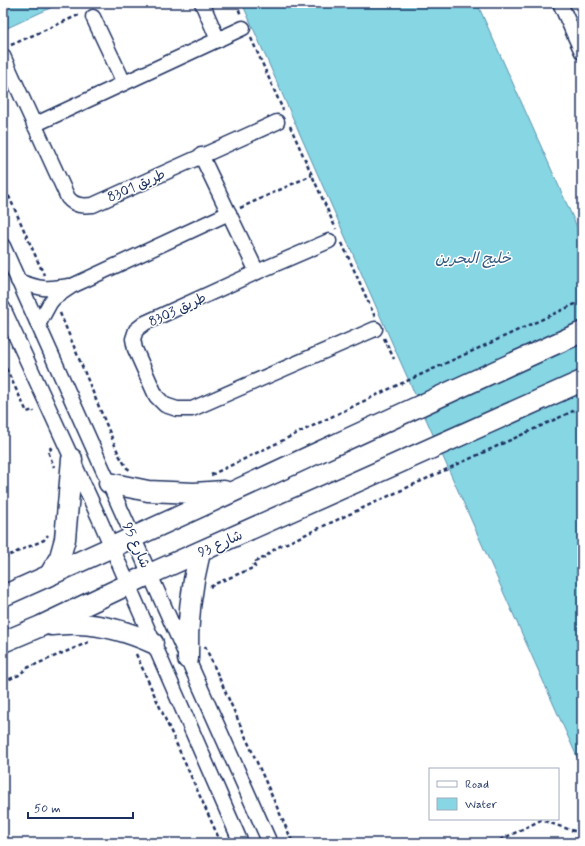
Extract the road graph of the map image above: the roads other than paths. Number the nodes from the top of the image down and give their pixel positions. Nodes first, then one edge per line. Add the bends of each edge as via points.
1 (202, 3) edge
2 (560, 3) edge
3 (88, 15) road end
4 (245, 28) road end
5 (218, 40) junction
6 (7, 51) edge
7 (582, 52) edge
8 (124, 84) junction
9 (284, 119) road end
10 (34, 125) junction
11 (201, 155) junction
12 (229, 214) junction
13 (335, 236) road end
14 (3, 246) edge
15 (257, 272) junction
16 (18, 281) junction
17 (72, 286) junction
18 (3, 308) edge
19 (38, 325) junction
20 (378, 328) road end
21 (582, 332) edge
22 (3, 336) edge
23 (18, 341) junction
24 (582, 381) edge
25 (72, 459) junction
26 (109, 483) junction
27 (234, 491) junction
28 (134, 538) junction
29 (112, 548) junction
30 (200, 552) junction
31 (150, 574) junction
32 (49, 576) junction
33 (128, 584) junction
34 (3, 596) edge
35 (41, 626) junction
36 (3, 642) edge
37 (153, 643) junction
38 (188, 659) junction
39 (241, 843) edge
40 (270, 843) edge

1 - 5 street
2 - 7 street
3 - 8 street
4 - 5 street
5 - 8 street
6 - 10 street, طريق 8301
8 - 10 street
9 - 11 street, طريق 8301
10 - 11 street, طريق 8301 via 68,198 74,204 83,206 93,205
11 - 12 street
12 - 15 street
12 - 17 street
13 - 15 street, طريق 8303
14 - 16 street, شارع 95
15 - 20 street, طريق 8303 via 145,323 136,330 133,339 135,349 156,396 164,405 177,409 192,409
16 - 17 street via 40,289
16 - 19 street, شارع 95
17 - 19 street via 54,298
18 - 23 street, شارع 95
19 - 26 street, شارع 95
21 - 27 street
22 - 23 street
23 - 25 street, شارع 95
24 - 30 street, شارع 93
25 - 29 street, شارع 95
25 - 32 street via 65,539 60,557
26 - 27 street via 148,491
26 - 28 street, شارع 95
27 - 28 street
28 - 29 street
28 - 31 street, شارع 95
29 - 32 street
29 - 33 street, شارع 95
30 - 31 street, شارع 93
30 - 38 street via 188,616
31 - 33 street, شارع 93
31 - 38 street, شارع 95
32 - 34 street
33 - 35 street, شارع 93
33 - 37 street, شارع 95
35 - 36 street, شارع 93
35 - 37 street via 78,624 114,629
37 - 39 street, شارع 95
38 - 40 street, شارع 95

